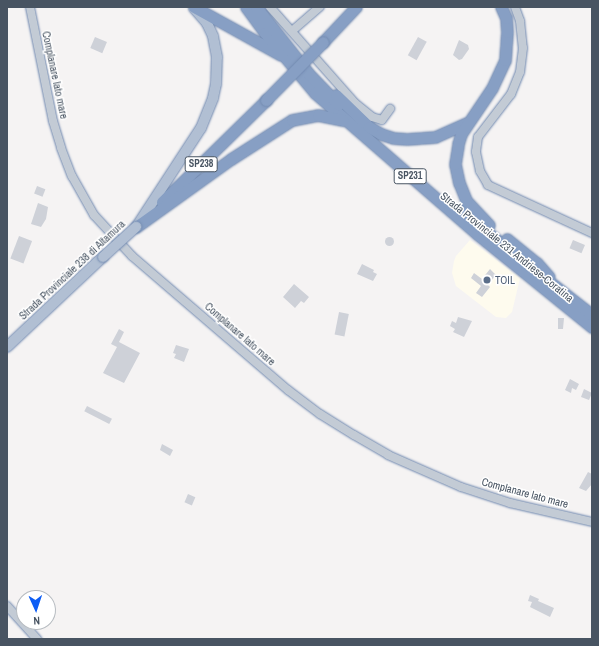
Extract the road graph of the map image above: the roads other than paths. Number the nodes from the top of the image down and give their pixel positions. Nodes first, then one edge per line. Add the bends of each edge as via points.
1 (30, 7) edge
2 (193, 7) edge
3 (246, 7) edge
4 (256, 7) edge
5 (270, 7) edge
6 (320, 7) edge
7 (356, 7) edge
8 (501, 7) edge
9 (515, 7) edge
10 (292, 31) junction
11 (286, 58) junction
12 (316, 81) junction
13 (390, 109) dead end
14 (467, 123) junction
15 (374, 145) junction
16 (136, 227) junction
17 (592, 233) edge
18 (563, 292) junction
19 (592, 315) edge
20 (592, 327) edge
21 (7, 347) edge
22 (592, 522) edge
23 (7, 606) edge
24 (37, 639) edge

1 - 22 street, Complanare lato mare via 53,121 72,176 94,215 132,256 288,390 354,435 417,468 462,487 510,503
2 - 11 highway
2 - 16 main road, Strada Provinciale 238 di Altamura via 207,23 213,36 217,57 213,98 201,128
3 - 11 highway, Strada Provinciale 231 Andriese-Coratina / SP231
4 - 12 highway, Strada Provinciale 231 Andriese-Coratina / SP231
5 - 10 street
6 - 10 street
7 - 16 highway, SP238, bridge via 266,100
8 - 14 highway via 506,18 505,60 492,88
9 - 17 street via 520,21 523,48 520,72 511,94 478,137 476,152 480,171 488,185
10 - 13 street via 354,103 372,117 382,120
11 - 15 highway, Strada Provinciale 231 Andriese-Coratina / SP231 via 315,93
12 - 14 highway via 326,84 369,127 393,138 435,137
12 - 18 highway, Strada Provinciale 231 Andriese-Coratina / SP231 via 366,131
14 - 18 highway via 458,144 456,164 459,183 466,200 483,220 537,264
15 - 16 highway via 343,121 330,116 318,115 292,120 231,159
15 - 20 highway, Strada Provinciale 231 Andriese-Coratina / SP231 via 477,234
16 - 21 main road, Strada Provinciale 238 di Altamura / SP238, bridge
18 - 19 highway, Strada Provinciale 231 Andriese-Coratina / SP231
23 - 24 street

